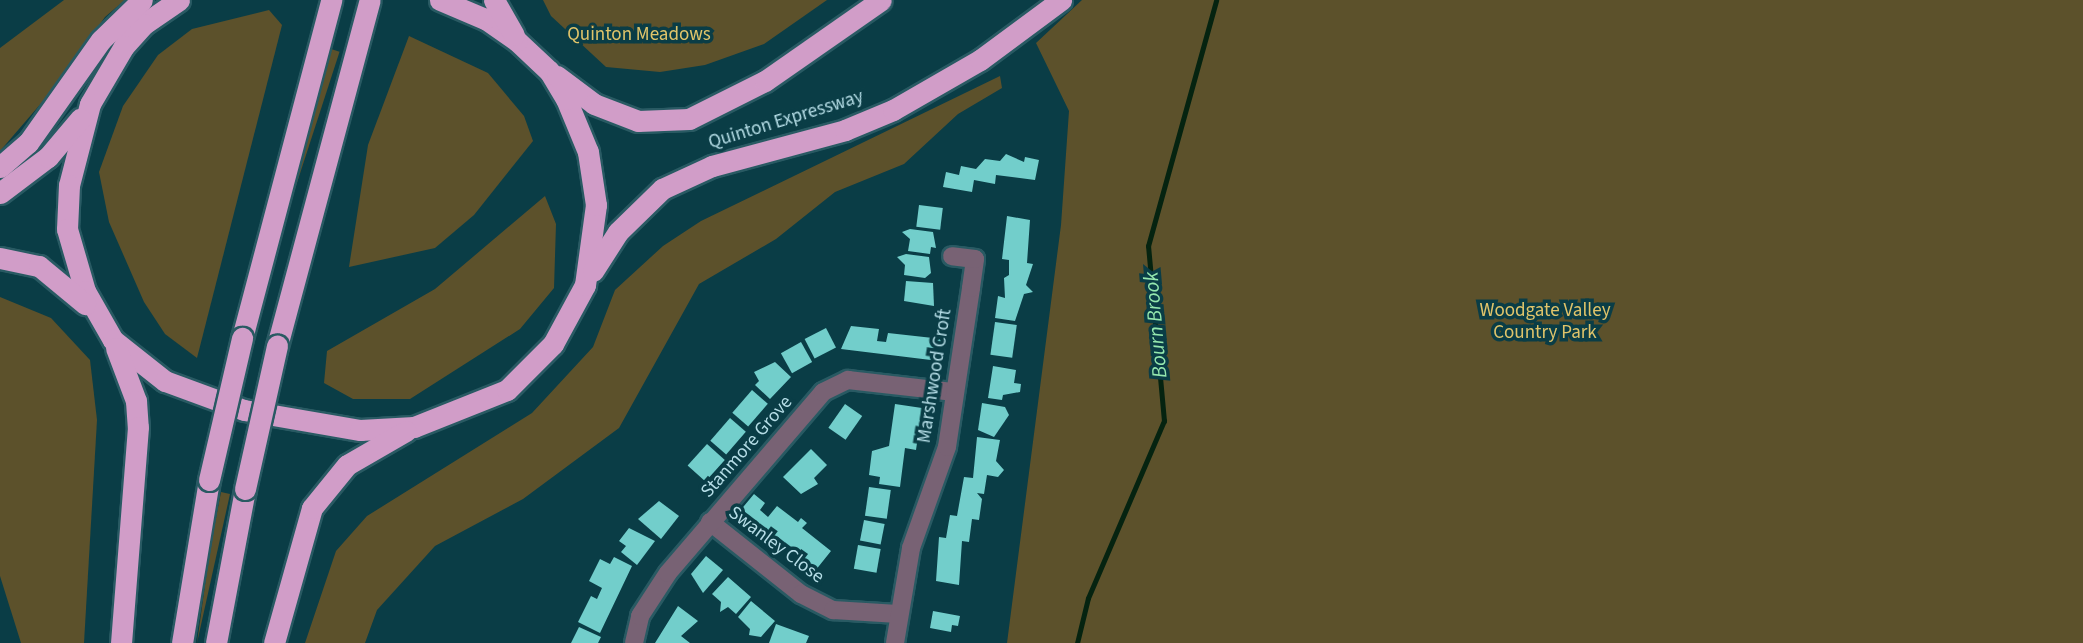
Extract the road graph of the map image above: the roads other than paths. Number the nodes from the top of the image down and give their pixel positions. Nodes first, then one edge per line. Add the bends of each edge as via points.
1 (142, 0) edge
2 (331, 0) edge
3 (370, 0) edge
4 (440, 0) edge
5 (494, 0) edge
6 (881, 0) edge
7 (1060, 0) edge
8 (176, 1) edge
9 (517, 41) junction
10 (549, 71) junction
11 (90, 104) junction
12 (0, 167) edge
13 (0, 194) edge
14 (952, 256) dead end
15 (0, 258) edge
16 (585, 285) junction
17 (97, 316) junction
18 (113, 340) junction
19 (954, 392) junction
20 (414, 427) junction
21 (710, 522) junction
22 (898, 614) junction
23 (121, 643) edge
24 (182, 643) edge
25 (216, 643) edge
26 (274, 643) edge
27 (634, 643) edge
28 (895, 643) edge

1 - 12 highway via 101,40 28,143
2 - 24 highway, bridge via 209,480
3 - 25 highway, bridge via 277,346
4 - 9 highway via 485,19
5 - 9 highway
6 - 10 highway, Quinton Expressway via 734,100 673,122 638,121 594,104
7 - 16 highway, Quinton Expressway via 980,60 893,110 833,134 712,166 662,189 618,232
8 - 11 highway via 124,46
9 - 10 highway
10 - 16 highway via 576,120 594,183 595,226
11 - 13 highway via 69,136
11 - 17 highway via 69,185 67,229
14 - 19 street, Marshwood Croft via 975,259
15 - 17 highway via 39,266
16 - 20 highway, Quinton Expressway via 553,344 517,383 463,412
17 - 18 highway
18 - 20 highway via 165,381 244,410 360,430
18 - 23 highway via 135,401 138,427
19 - 21 street, Stanmore Grove via 848,380 823,392
19 - 22 street, Marshwood Croft via 947,447 911,548
20 - 26 highway via 348,465 312,508
21 - 22 street, Swanley Close via 801,594 833,610
21 - 27 street, Stanmore Grove via 647,605
22 - 28 street, Marshwood Croft

